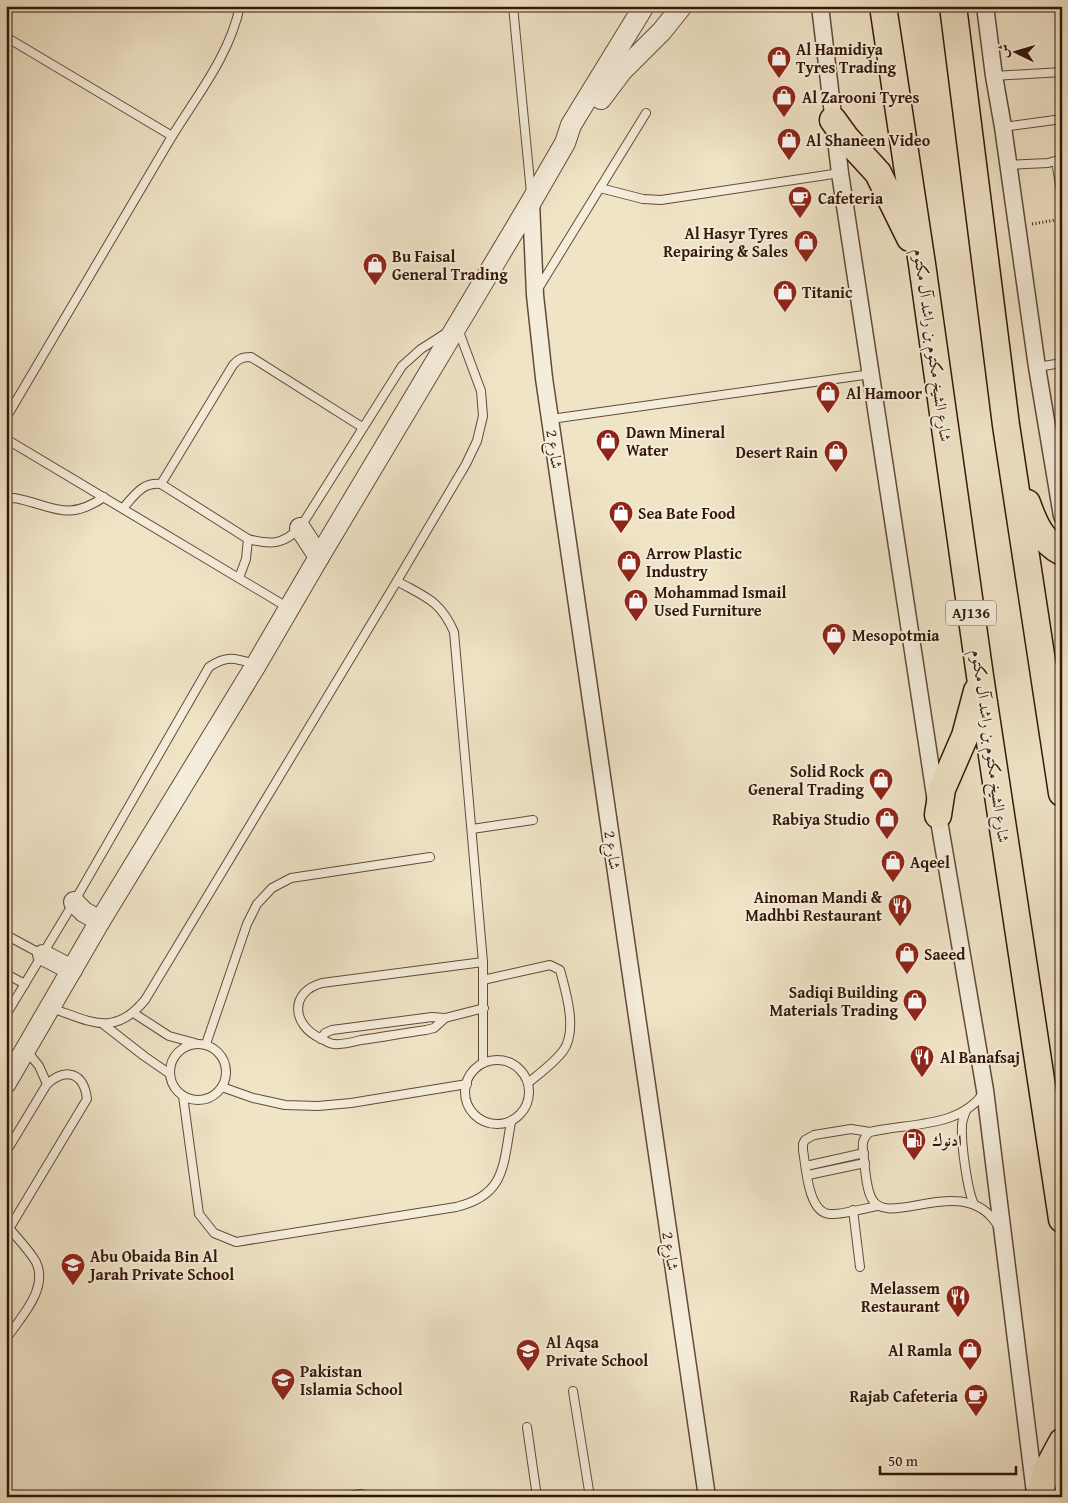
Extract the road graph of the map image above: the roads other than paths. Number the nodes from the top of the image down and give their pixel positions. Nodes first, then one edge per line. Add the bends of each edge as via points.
1 (240, 6) edge
2 (513, 6) edge
3 (644, 6) edge
4 (682, 6) edge
5 (820, 6) edge
6 (883, 6) edge
7 (953, 6) edge
8 (985, 6) edge
9 (6, 37) edge
10 (1062, 72) edge
11 (994, 76) junction
12 (646, 113) dead end
13 (1062, 119) edge
14 (833, 120) junction
15 (1003, 127) junction
16 (172, 136) junction
17 (565, 143) junction
18 (1059, 160) edge
19 (1008, 165) junction
20 (840, 174) junction
21 (600, 188) junction
22 (1062, 197) edge
23 (531, 202) junction
24 (922, 264) junction
25 (535, 295) junction
26 (457, 326) junction
27 (1062, 364) edge
28 (1037, 366) junction
29 (871, 374) junction
30 (6, 418) edge
31 (551, 419) junction
32 (362, 427) junction
33 (6, 439) edge
34 (1010, 454) junction
35 (161, 484) junction
36 (104, 497) junction
37 (6, 499) edge
38 (123, 508) junction
39 (1062, 516) edge
40 (300, 528) junction
41 (248, 539) junction
42 (1062, 552) edge
43 (319, 557) junction
44 (239, 578) junction
45 (397, 581) junction
46 (289, 608) junction
47 (256, 665) junction
48 (980, 676) junction
49 (1062, 793) edge
50 (938, 815) junction
51 (533, 820) dead end
52 (472, 829) junction
53 (430, 857) dead end
54 (74, 902) junction
55 (100, 921) junction
56 (6, 935) edge
57 (43, 955) junction
58 (483, 962) junction
59 (72, 970) junction
60 (6, 974) edge
61 (484, 980) junction
62 (25, 984) junction
63 (51, 1008) junction
64 (484, 1008) junction
65 (134, 1014) junction
66 (6, 1015) edge
67 (445, 1018) junction
68 (103, 1024) junction
69 (321, 1039) junction
70 (197, 1044) junction
71 (206, 1044) junction
72 (26, 1050) junction
73 (483, 1063) junction
74 (170, 1074) junction
75 (6, 1083) edge
76 (528, 1083) junction
77 (47, 1084) junction
78 (466, 1084) junction
79 (222, 1087) junction
80 (985, 1090) junction
81 (183, 1096) junction
82 (966, 1111) junction
83 (511, 1122) junction
84 (870, 1132) junction
85 (6, 1152) edge
86 (864, 1153) junction
87 (865, 1163) junction
88 (806, 1166) junction
89 (808, 1175) junction
90 (974, 1204) junction
91 (877, 1206) junction
92 (853, 1210) junction
93 (1062, 1219) edge
94 (8, 1231) edge
95 (1002, 1233) junction
96 (860, 1266) dead end
97 (6, 1339) edge
98 (573, 1391) dead end
99 (528, 1427) dead end
100 (1062, 1442) edge
101 (361, 1494) dead end
102 (344, 1497) edge
103 (537, 1497) edge
104 (590, 1497) edge
105 (707, 1497) edge
106 (1037, 1497) edge

1 - 16 lane via 219,63
2 - 23 lane
3 - 17 street via 571,125
4 - 17 street via 622,71
5 - 14 street
6 - 24 main road, شارع الشيخ مكتوم بن راشد آل مكتوم / AJ136
7 - 34 main road
8 - 11 street
9 - 16 lane
10 - 11 lane
11 - 15 street
12 - 21 lane
13 - 15 lane
14 - 20 street
14 - 24 main road via 878,174
15 - 19 street
16 - 30 lane
17 - 23 street
18 - 19 lane
18 - 22 lane
19 - 28 street
20 - 21 lane via 661,200 642,199
20 - 29 street
21 - 25 lane
23 - 25 street, شارع 2
23 - 26 street
24 - 48 main road, شارع الشيخ مكتوم بن راشد آل مكتوم / AJ136
25 - 31 street, شارع 2
26 - 32 lane via 421,349 402,366
26 - 43 street
26 - 45 lane via 481,391 483,416 477,441 466,464
27 - 28 lane
28 - 39 street
29 - 31 lane
29 - 50 street
31 - 105 street, شارع 2
32 - 35 lane via 251,357 244,357 233,365
32 - 40 lane
33 - 36 lane
34 - 42 main road via 1041,534
34 - 49 main road
35 - 38 lane via 145,486
35 - 41 lane
36 - 37 lane via 75,511 59,511 27,500
36 - 38 lane
38 - 44 lane
40 - 41 lane via 277,542
40 - 43 street
41 - 44 lane via 246,559
43 - 46 street
44 - 46 lane
45 - 52 lane via 435,602 447,615 454,632
45 - 65 lane
46 - 47 street
47 - 54 lane via 232,658 220,660 209,667
47 - 55 street
48 - 50 main road via 965,736 946,776
48 - 93 main road, شارع الشيخ مكتوم بن راشد آل مكتوم / AJ136
50 - 80 street
51 - 52 lane
52 - 58 lane
53 - 71 lane via 291,878 272,888 257,904 247,924
54 - 55 street
54 - 57 lane
55 - 59 street
56 - 57 lane
57 - 59 street
57 - 62 lane
58 - 61 lane
58 - 69 lane via 313,986 305,991 298,1008 304,1027
59 - 63 street
60 - 62 lane
61 - 64 lane
61 - 76 lane via 550,965 560,970 570,1017 569,1040 564,1050
62 - 66 lane
63 - 68 lane
63 - 72 street
64 - 67 lane
64 - 73 lane
65 - 68 lane via 120,1022
65 - 70 lane via 168,1036
67 - 69 lane via 338,1029 326,1033
67 - 69 lane via 434,1028 360,1041 334,1044
68 - 74 lane
70 - 71 lane
70 - 74 lane via 181,1050 171,1065
71 - 79 lane via 224,1061 226,1078
72 - 75 street
72 - 77 lane via 39,1066
73 - 76 lane via 502,1060 511,1063
73 - 78 lane via 470,1075
74 - 81 lane
76 - 83 lane via 530,1093 524,1110
77 - 85 lane
77 - 94 lane via 56,1076 68,1074 79,1078 86,1087 87,1099
78 - 79 lane via 318,1106 285,1105
78 - 83 lane via 467,1102 476,1117 493,1124
79 - 81 lane via 209,1098 200,1100
80 - 82 lane
80 - 95 street
81 - 83 lane via 199,1214 214,1233 236,1242 474,1202 489,1192 500,1177
82 - 84 lane via 950,1118
82 - 90 lane via 962,1134 968,1190
84 - 86 lane via 862,1143
84 - 88 lane via 851,1129 809,1137 803,1144
86 - 87 lane
86 - 88 lane
87 - 89 lane
87 - 91 lane via 869,1191
88 - 89 lane
89 - 92 lane via 815,1205 822,1211 830,1214
90 - 91 lane via 955,1200 885,1209
90 - 95 lane via 986,1212
91 - 92 lane
92 - 96 lane
94 - 97 lane via 36,1263 40,1276 38,1290
95 - 106 street
98 - 104 lane
99 - 103 lane
100 - 106 main road
101 - 102 lane

